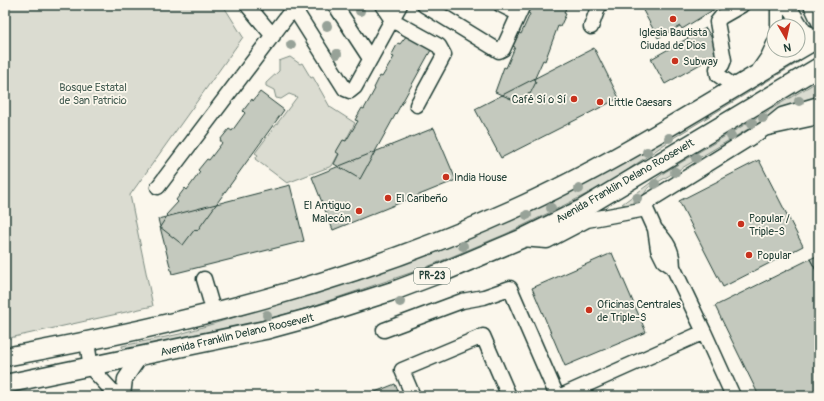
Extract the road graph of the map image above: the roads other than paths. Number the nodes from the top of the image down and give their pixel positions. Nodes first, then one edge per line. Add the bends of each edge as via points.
1 (335, 5) edge
2 (382, 5) edge
3 (400, 5) edge
4 (424, 5) edge
5 (501, 5) edge
6 (599, 5) edge
7 (742, 5) edge
8 (778, 5) edge
9 (788, 5) edge
10 (811, 5) edge
11 (248, 6) edge
12 (293, 6) edge
13 (521, 9) edge
14 (778, 18) edge
15 (392, 20) junction
16 (819, 22) edge
17 (591, 27) dead end
18 (273, 36) junction
19 (819, 38) edge
20 (371, 58) junction
21 (767, 58) edge
22 (819, 67) edge
23 (747, 80) junction
24 (819, 104) edge
25 (417, 106) dead end
26 (819, 117) edge
27 (766, 128) junction
28 (158, 188) dead end
29 (646, 209) junction
30 (521, 239) junction
31 (204, 279) dead end
32 (214, 313) junction
33 (384, 330) dead end
34 (704, 332) junction
35 (87, 342) junction
36 (5, 357) edge
37 (140, 358) junction
38 (91, 368) junction
39 (5, 384) edge
40 (117, 396) edge
41 (123, 396) edge
42 (413, 396) edge
43 (509, 396) edge
44 (558, 396) edge
45 (561, 396) edge
46 (733, 396) edge

1 - 20 street
2 - 15 street
3 - 15 street
4 - 13 street via 499,51 503,49
5 - 13 street
6 - 17 street
7 - 23 street via 717,22 724,60 717,69 718,75 731,84
8 - 14 street
9 - 19 street via 804,31
10 - 16 street
11 - 18 street
12 - 18 street
12 - 20 street via 345,89 350,91 355,87
15 - 20 street
15 - 25 street via 439,46 443,51 444,55
18 - 28 street
19 - 23 main road, PR-23
21 - 23 street
22 - 30 main road, Avenida Franklin Delano Roosevelt / PR-23 via 582,209
23 - 32 main road, PR-23 via 599,166 486,222 345,275
24 - 27 street via 782,115
26 - 27 street
27 - 29 street via 653,197 647,202
29 - 30 street via 588,220 547,241
29 - 34 street via 655,229 658,249 664,261 673,267
30 - 37 main road, Avenida Franklin Delano Roosevelt / PR-23 via 396,290 309,318
31 - 32 street
32 - 35 main road, PR-23
33 - 44 street via 462,301 510,288
34 - 45 street
34 - 46 street
35 - 36 main road, PR-23
35 - 38 street
37 - 38 main road, Avenida Franklin Delano Roosevelt / PR-23
37 - 41 street via 126,380
38 - 39 main road, Avenida Franklin Delano Roosevelt / PR-23
38 - 40 street
42 - 43 street via 402,370 483,336

